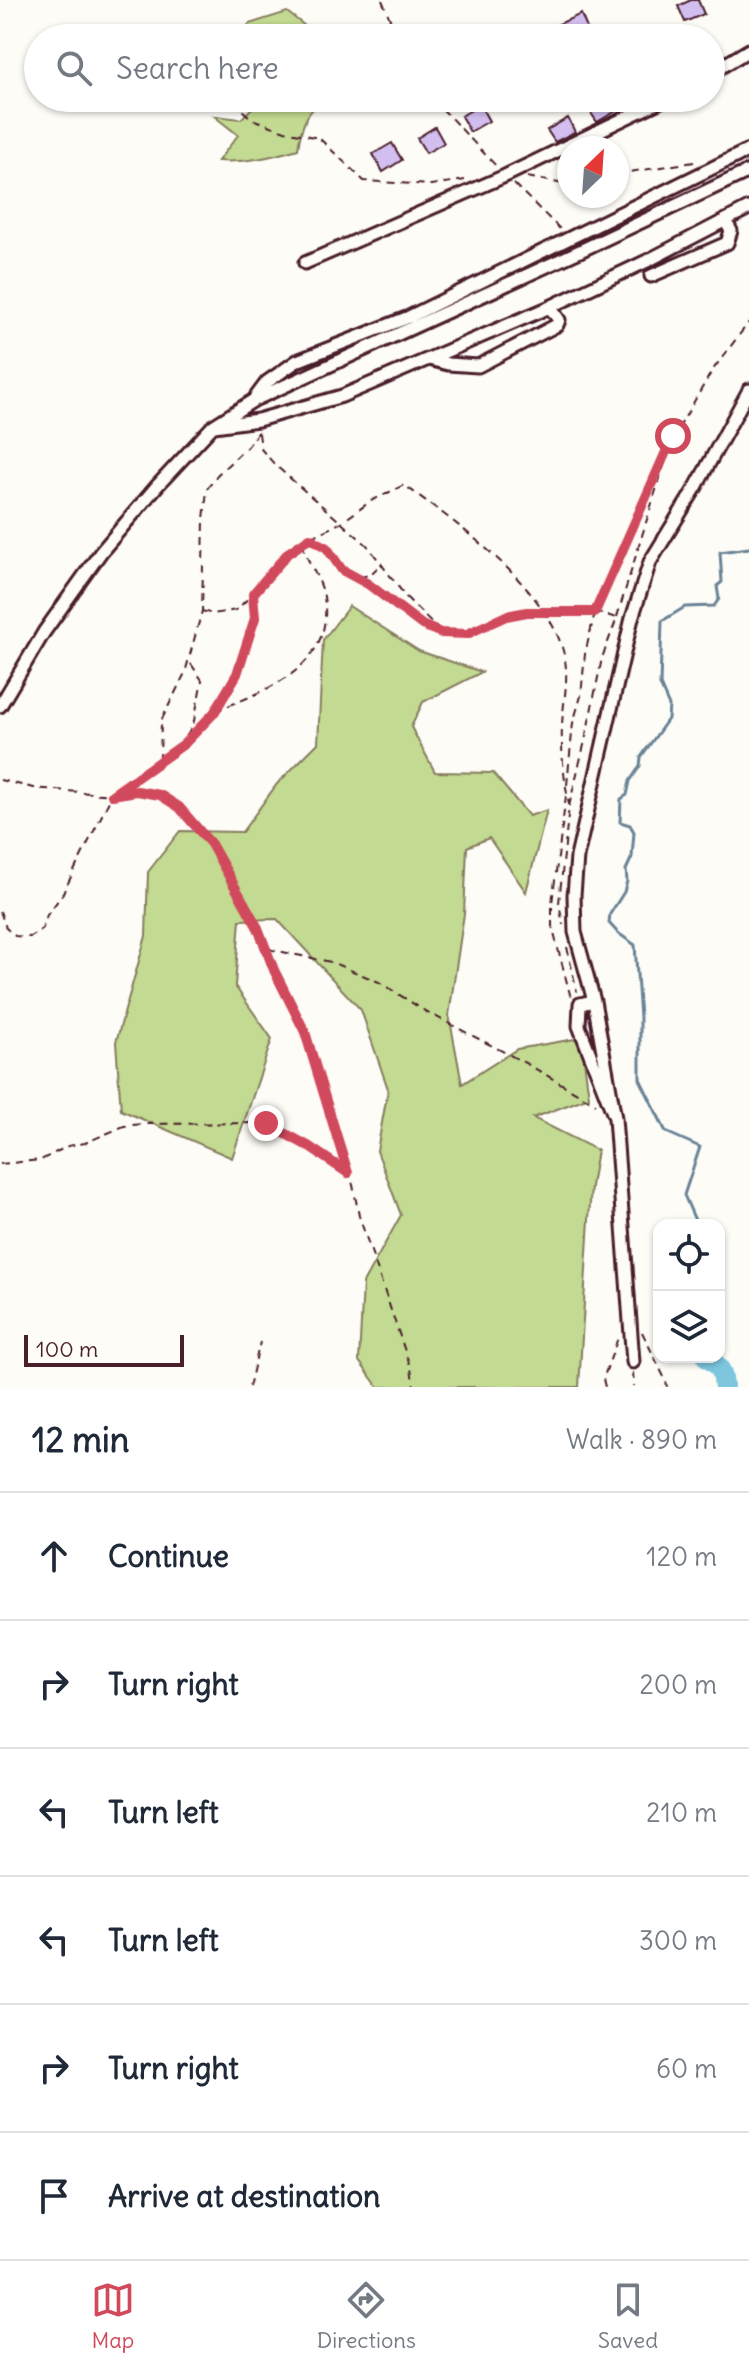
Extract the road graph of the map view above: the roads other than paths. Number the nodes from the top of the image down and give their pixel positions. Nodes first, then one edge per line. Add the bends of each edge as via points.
1 (749, 50) edge
2 (725, 65) edge
3 (638, 112) edge
4 (749, 150) edge
5 (749, 171) edge
6 (749, 208) edge
7 (725, 220) junction
8 (305, 263) dead end
9 (651, 276) dead end
10 (550, 307) junction
11 (429, 359) junction
12 (749, 390) edge
13 (254, 400) junction
14 (213, 426) junction
15 (0, 706) edge
16 (594, 1001) junction
17 (615, 1118) junction
18 (633, 1362) road end

1 - 2 street
3 - 8 street
4 - 13 street via 409,317 297,361 267,382
5 - 13 street
6 - 7 street
7 - 9 street via 731,231 727,243
7 - 10 street
10 - 11 street
10 - 11 street via 557,325 478,366
11 - 14 street via 342,396 258,420
12 - 16 street via 650,562 632,618 577,857 575,932
13 - 14 street
14 - 15 street via 101,552
16 - 17 street
16 - 17 street via 580,1004 579,1026
17 - 18 street

